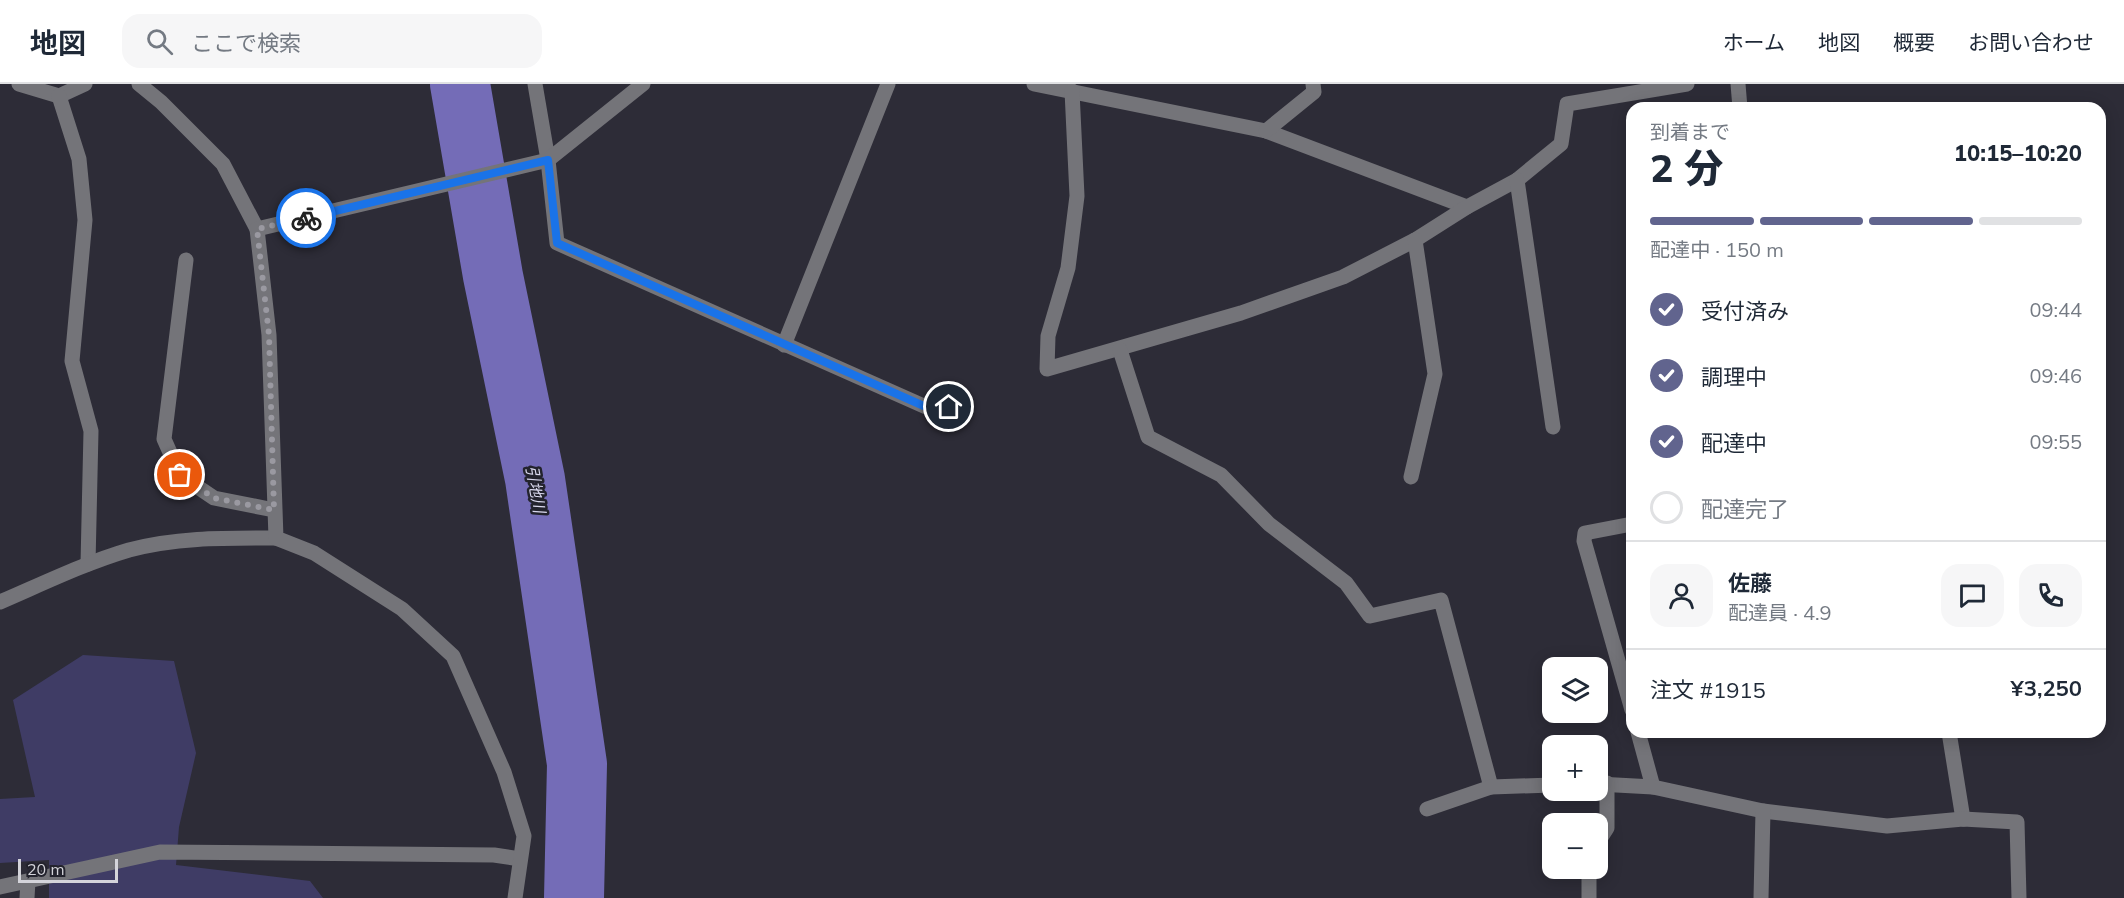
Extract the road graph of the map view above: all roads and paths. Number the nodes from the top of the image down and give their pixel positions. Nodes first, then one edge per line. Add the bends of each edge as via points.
1 (19, 84) edge
2 (85, 84) edge
3 (139, 84) edge
4 (535, 84) edge
5 (643, 84) edge
6 (888, 84) edge
7 (1034, 84) edge
8 (1313, 84) edge
9 (1687, 84) edge
10 (1738, 84) edge
11 (1072, 90) junction
12 (59, 96) junction
13 (1740, 102) edge
14 (1266, 130) junction
15 (548, 160) junction
16 (1517, 180) junction
17 (1467, 207) junction
18 (257, 229) junction
19 (1415, 240) junction
20 (186, 260) dead end
21 (784, 345) junction
22 (1120, 350) junction
23 (963, 402) dead end
24 (1552, 427) dead end
25 (1411, 477) dead end
26 (274, 510) junction
27 (1626, 525) edge
28 (276, 538) junction
29 (88, 564) junction
30 (0, 602) edge
31 (1626, 671) edge
32 (1640, 738) edge
33 (1950, 738) edge
34 (1608, 783) edge
35 (1542, 785) edge
36 (1491, 787) junction
37 (1653, 787) junction
38 (1427, 809) dead end
39 (1763, 810) junction
40 (1963, 819) junction
41 (520, 860) junction
42 (1589, 879) edge
43 (28, 881) junction
44 (0, 887) edge
45 (27, 898) edge
46 (515, 898) edge
47 (1589, 898) edge
48 (1761, 898) edge
49 (2019, 898) edge

1 - 12 street
2 - 12 street
3 - 18 street via 223,164
4 - 15 street
5 - 15 street
6 - 21 street
7 - 11 street
8 - 14 street via 1314,92
9 - 16 street via 1567,104 1561,144
10 - 13 street
11 - 14 street
11 - 22 street via 1077,196 1068,268 1048,336 1047,369
12 - 29 street via 78,159 85,219 72,361 91,431
14 - 17 street
15 - 18 street
15 - 21 street via 557,243
16 - 17 street
16 - 24 street
17 - 19 street
18 - 26 street via 269,335
19 - 22 street via 1343,277
19 - 25 street via 1435,374
20 - 26 street via 164,439 180,475 214,498
21 - 23 street via 935,411
22 - 36 street via 1148,437 1221,475 1269,524 1346,583 1370,616 1441,600
26 - 28 street
27 - 31 street via 1585,533 1584,541
28 - 29 street via 204,537 131,550
28 - 41 street via 314,553 402,609 453,656 504,772 525,836
29 - 30 street
32 - 37 street
33 - 40 street
34 - 37 street
35 - 36 street
36 - 38 street
37 - 39 street
39 - 40 street via 1887,826
39 - 48 street
40 - 49 street via 2017,822
41 - 43 street via 494,855 160,852
41 - 46 street
42 - 47 street
43 - 44 street
43 - 45 street

